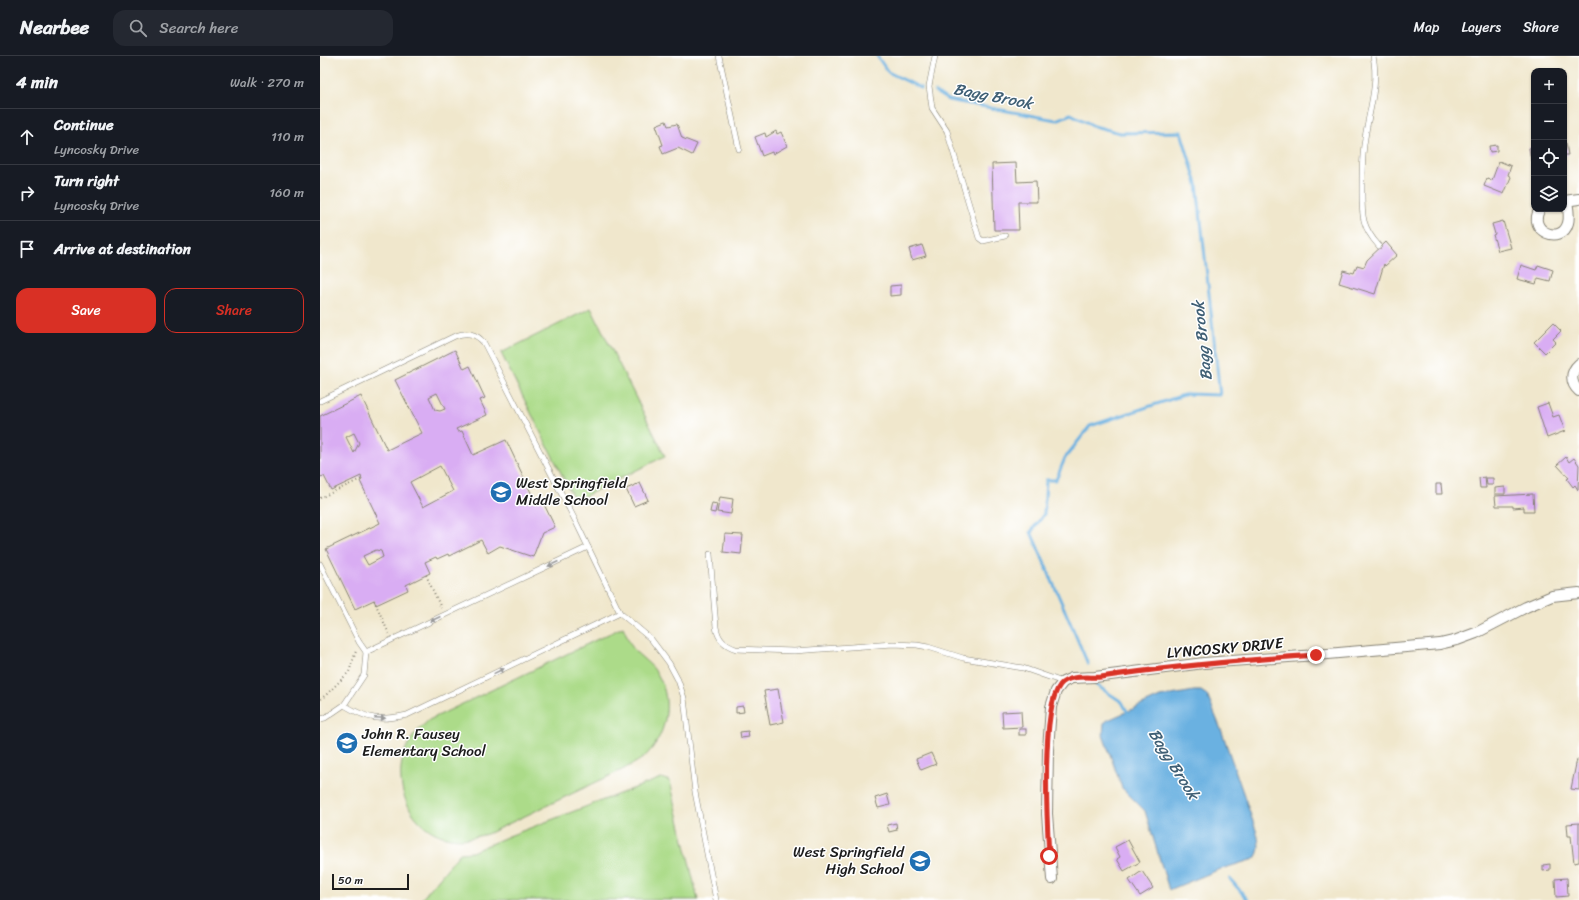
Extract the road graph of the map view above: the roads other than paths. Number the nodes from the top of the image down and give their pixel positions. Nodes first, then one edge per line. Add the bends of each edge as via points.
1 (719, 56) edge
2 (935, 56) edge
3 (1373, 56) edge
4 (739, 149) dead end
5 (1579, 199) edge
6 (1567, 201) edge
7 (1567, 207) edge
8 (1539, 212) edge
9 (1005, 236) dead end
10 (1379, 246) dead end
11 (1579, 364) edge
12 (1579, 391) edge
13 (320, 401) edge
14 (588, 547) junction
15 (710, 554) dead end
16 (320, 564) edge
17 (1579, 593) edge
18 (620, 614) junction
19 (366, 652) junction
20 (1063, 682) junction
21 (344, 705) junction
22 (320, 719) edge
23 (1052, 879) dead end
24 (716, 900) edge

1 - 4 lane
2 - 9 lane via 929,86 932,108 947,131 979,238 983,241
3 - 10 lane via 1376,74 1362,162 1362,212 1367,231
5 - 6 street
7 - 8 street via 1568,225 1557,234 1547,234 1540,228 1537,219
11 - 12 street via 1573,372 1572,379
13 - 14 lane via 455,336 469,333 477,336 484,343
14 - 18 lane
14 -> 19 lane
15 - 20 lane via 719,638 736,649 794,651 893,644 917,645 963,658 1023,668
16 - 19 lane
17 - 20 street, LYNCOSKY DRIVE via 1552,596 1476,633 1440,644 1204,663 1072,678
21 -> 18 lane via 359,714 377,719 407,715
18 - 24 lane via 651,639 678,680 684,698 695,792
19 - 21 lane via 364,675
20 - 23 street via 1056,691 1051,707 1048,750 1047,814
21 - 22 lane

